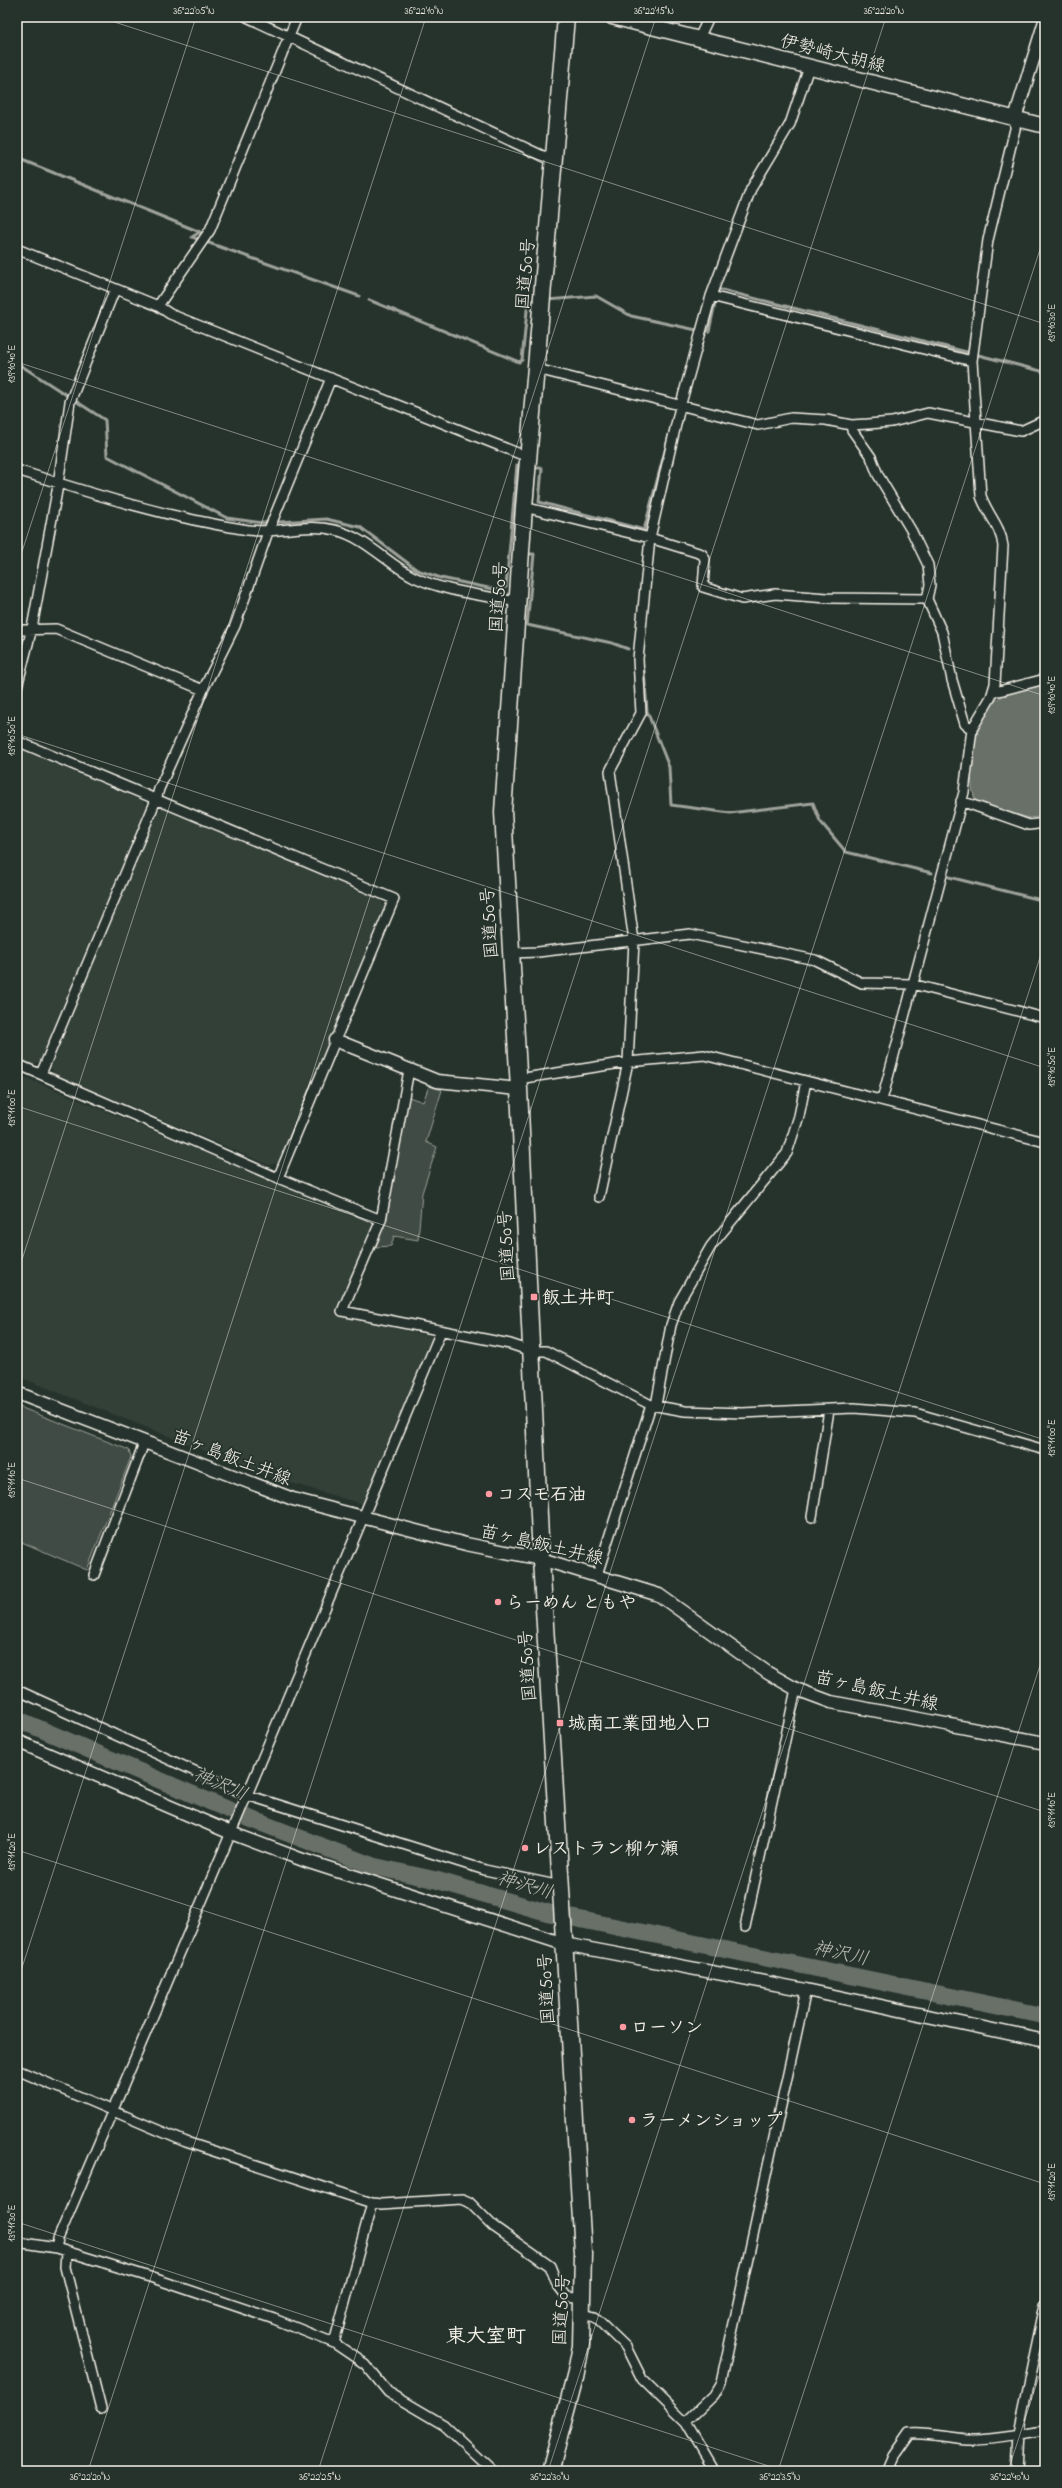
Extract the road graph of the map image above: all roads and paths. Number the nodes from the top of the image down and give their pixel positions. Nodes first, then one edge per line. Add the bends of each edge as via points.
1 (247, 17) edge
2 (297, 17) edge
3 (566, 17) edge
4 (612, 17) edge
5 (709, 17) edge
6 (1045, 21) edge
7 (290, 37) junction
8 (699, 38) junction
9 (809, 67) junction
10 (1015, 118) junction
11 (1045, 126) edge
12 (554, 158) junction
13 (17, 250) edge
14 (115, 289) junction
15 (710, 296) junction
16 (158, 306) junction
17 (972, 360) junction
18 (537, 369) junction
19 (331, 378) junction
20 (680, 407) junction
21 (1045, 420) edge
22 (975, 423) junction
23 (852, 425) junction
24 (529, 455) junction
25 (17, 470) edge
26 (58, 482) junction
27 (524, 507) junction
28 (268, 532) junction
29 (650, 538) junction
30 (927, 599) junction
31 (517, 602) junction
32 (32, 628) junction
33 (17, 630) edge
34 (1045, 679) edge
35 (17, 687) edge
36 (203, 690) junction
37 (994, 690) junction
38 (972, 729) junction
39 (17, 741) edge
40 (156, 800) junction
41 (961, 801) junction
42 (1045, 823) edge
43 (634, 941) junction
44 (511, 953) junction
45 (912, 984) junction
46 (1045, 1018) edge
47 (335, 1040) junction
48 (628, 1062) junction
49 (17, 1064) edge
50 (409, 1070) junction
51 (41, 1074) junction
52 (806, 1082) junction
53 (519, 1084) junction
54 (882, 1100) junction
55 (1045, 1142) edge
56 (278, 1178) junction
57 (599, 1197) dead end
58 (381, 1220) junction
59 (440, 1331) junction
60 (532, 1351) junction
61 (17, 1393) edge
62 (654, 1405) junction
63 (829, 1410) junction
64 (144, 1443) junction
65 (1045, 1450) edge
66 (812, 1517) dead end
67 (362, 1518) junction
68 (541, 1559) junction
69 (94, 1575) dead end
70 (597, 1575) junction
71 (796, 1689) junction
72 (17, 1690) edge
73 (17, 1741) edge
74 (1045, 1743) edge
75 (246, 1797) junction
76 (232, 1830) junction
77 (561, 1890) junction
78 (745, 1927) dead end
79 (563, 1938) junction
80 (806, 1990) junction
81 (1045, 2041) edge
82 (17, 2070) edge
83 (113, 2110) junction
84 (372, 2203) junction
85 (17, 2242) edge
86 (56, 2248) junction
87 (66, 2252) junction
88 (1045, 2305) edge
89 (583, 2306) junction
90 (334, 2343) junction
91 (101, 2409) dead end
92 (686, 2422) junction
93 (1045, 2430) edge
94 (1018, 2433) junction
95 (493, 2471) edge
96 (550, 2471) edge
97 (715, 2471) edge
98 (887, 2471) edge
99 (1016, 2471) edge

1 - 7 street
2 - 7 street
3 - 12 highway, 国道50号
4 - 8 main road, 伊勢崎大胡線
5 - 8 street
6 - 10 street
7 - 12 street via 538,153
7 - 16 street via 210,230
8 - 9 main road, 伊勢崎大胡線
9 - 10 main road, 伊勢崎大胡線
9 - 15 street via 790,124 751,189
10 - 11 main road, 伊勢崎大胡線
10 - 17 street via 1015,129 988,240
12 - 18 highway, 国道50号
13 - 14 street
14 - 16 street
14 - 26 street via 70,402
15 - 17 street
15 - 20 street
16 - 19 street via 170,314
17 - 22 street
18 - 20 street
18 - 24 highway, 国道50号
19 - 24 street via 520,454
19 - 28 street
20 - 23 street via 758,425 791,418 826,420
20 - 29 street
21 - 22 street via 1021,431
22 - 23 street via 928,413 892,422
22 - 37 street via 981,496 988,514 999,527 1003,546
23 - 30 street via 852,430 868,452 928,565 930,585
24 - 27 highway, 国道50号
25 - 26 street
26 - 28 street via 157,513
26 - 32 street
27 - 29 street
27 - 31 highway, 国道50号
28 - 31 street via 316,527 335,530 358,538 420,580
28 - 36 street via 235,626
29 - 30 street via 702,554 705,559 703,587 738,598 774,594 827,598
29 - 43 street via 638,659 642,713 610,771
30 - 38 street via 942,632 964,724
31 - 44 highway, 国道50号 via 503,812
32 - 33 street
32 - 35 street
32 - 36 street via 56,629
34 - 37 street via 999,691
36 - 40 street
37 - 38 street
38 - 41 street
39 - 40 street
40 - 47 street via 394,898
40 - 51 street
41 - 42 street via 1029,825
41 - 45 street
43 - 44 street
43 - 45 street via 690,934 815,960 862,983
43 - 48 street
44 - 53 highway, 国道50号
45 - 46 street
45 - 54 street
47 - 50 street
47 - 56 street
48 - 52 street via 704,1055
48 - 53 street
48 - 57 street
49 - 51 street
50 - 53 street via 437,1082
50 - 58 street
51 - 56 street
52 - 54 street
52 - 62 street via 799,1116 787,1153 711,1246 680,1302 671,1325
53 - 60 highway, 国道50号
54 - 55 street
56 - 58 street
58 - 59 street via 342,1312
59 - 60 street via 510,1344
59 - 67 street
60 - 62 street via 546,1351
60 - 68 highway, 国道50号
61 - 64 street, 苗ヶ島飯土井線
62 - 63 street via 685,1411 742,1413
62 - 70 street
63 - 65 street via 854,1408 915,1413
63 - 66 street
64 - 67 street, 苗ヶ島飯土井線 via 286,1497
64 - 69 street
67 - 68 street, 苗ヶ島飯土井線 via 466,1544
67 - 75 street
68 - 70 street, 苗ヶ島飯土井線
68 - 77 highway, 国道50号
70 - 71 street, 苗ヶ島飯土井線 via 659,1595 768,1673
71 - 74 street, 苗ヶ島飯土井線 via 831,1702
71 - 78 street
72 - 75 street
73 - 76 street
75 - 76 street
75 - 77 street via 485,1870
76 - 79 street via 303,1860
76 - 83 street
77 - 79 highway, 国道50号
79 - 80 street
79 - 89 highway, 国道50号 via 583,2253
80 - 81 street
80 - 92 street via 721,2383 714,2395
82 - 83 street
83 - 84 street via 186,2142
83 - 86 street
84 - 89 street via 462,2199 469,2202 488,2222 550,2266 564,2294
84 - 90 street
85 - 86 street
86 - 87 street
87 - 90 street via 237,2306
87 - 91 street via 65,2267
88 - 94 street
89 - 92 street via 626,2347 648,2388
89 - 96 highway, 国道50号 via 581,2346 575,2377
90 - 95 street via 364,2364 388,2392 444,2425
92 - 97 street
93 - 94 street
94 - 98 street via 993,2438 967,2439 924,2433 909,2434
94 - 99 street

